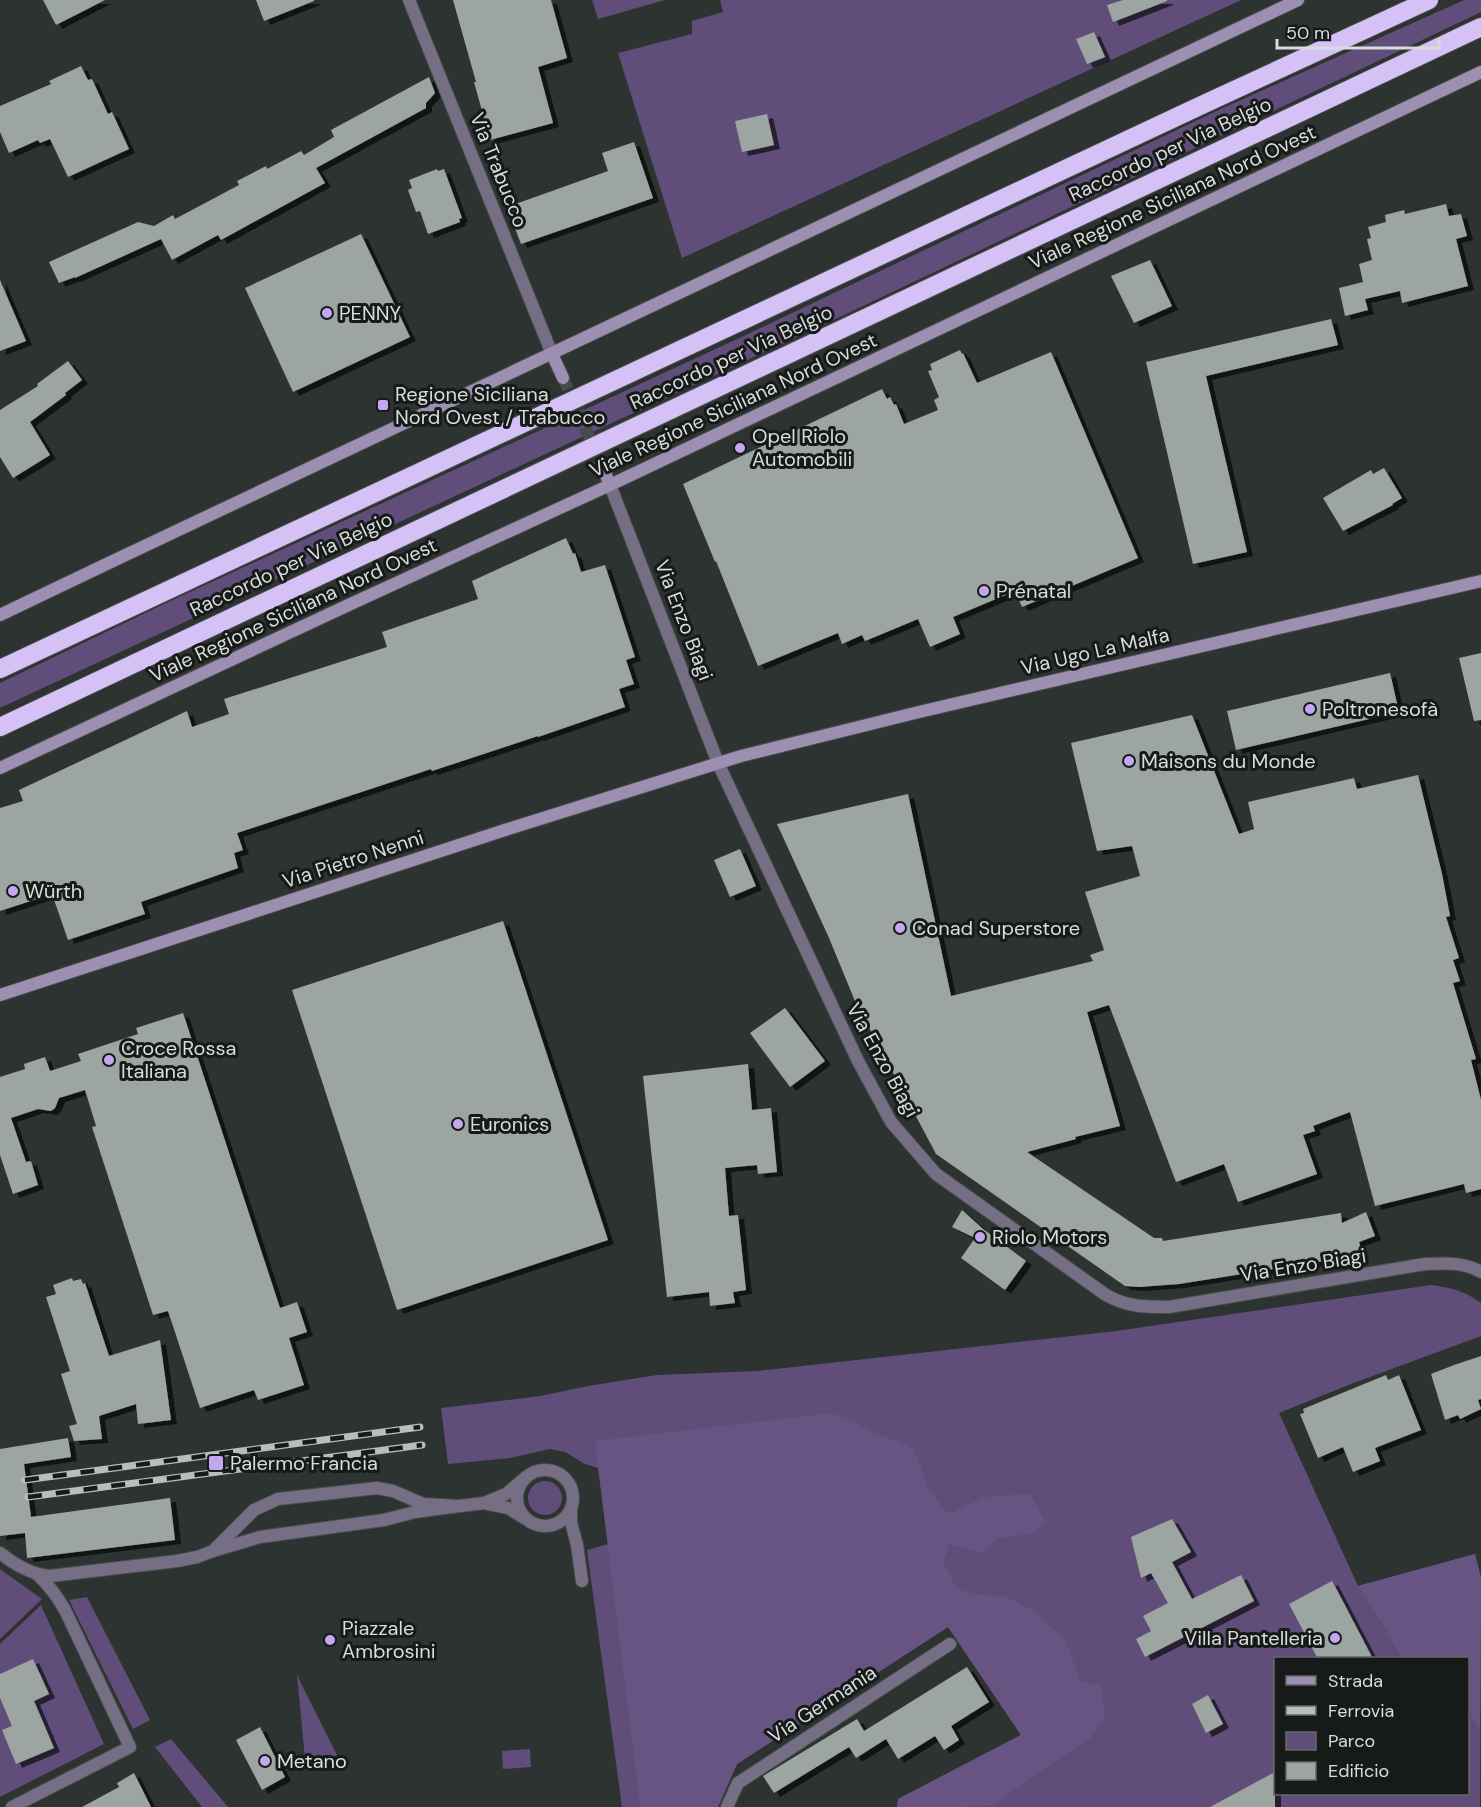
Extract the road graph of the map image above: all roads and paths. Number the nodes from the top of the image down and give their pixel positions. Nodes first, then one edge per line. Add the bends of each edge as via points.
1 (409, 0) edge
2 (1298, 0) edge
3 (1429, 0) edge
4 (1481, 27) edge
5 (1481, 72) edge
6 (552, 354) junction
7 (562, 378) tunnel mouth
8 (602, 466) tunnel mouth
9 (610, 485) junction
10 (1481, 581) edge
11 (0, 615) edge
12 (0, 669) edge
13 (0, 727) edge
14 (718, 763) junction
15 (0, 768) edge
16 (0, 995) edge
17 (1478, 1270) edge
18 (526, 1477) junction
19 (484, 1503) junction
20 (458, 1506) junction
21 (571, 1507) junction
22 (525, 1518) junction
23 (554, 1525) junction
24 (213, 1551) junction
25 (578, 1554) junction
26 (4, 1557) edge
27 (37, 1574) junction
28 (582, 1581) dead end
29 (950, 1644) dead end
30 (12, 1807) edge
31 (727, 1807) edge

1 - 6 street, Via Trabucco
2 - 6 street
3 - 12 highway, Raccordo per Via Belgio
4 - 13 highway, Raccordo per Via Belgio
5 - 9 street, Viale Regione Siciliana Nord Ovest
6 - 7 street
6 - 11 street
8 - 9 street
9 - 14 street, Via Enzo Biagi
9 - 15 street, Viale Regione Siciliana Nord Ovest
10 - 14 street, Via Ugo La Malfa
14 - 16 street, Via Pietro Nenni
14 - 17 street, Via Enzo Biagi via 858,1061 891,1122 936,1174 1106,1295 1119,1303 1169,1307 1425,1264 1465,1265
18 - 19 street via 506,1494
18 - 21 street via 542,1470 560,1474 571,1488
18 - 22 street via 517,1493 517,1503
19 - 20 street
19 - 22 street via 500,1505
20 - 24 street via 260,1537
20 - 24 street via 423,1504 377,1488 278,1499 255,1510
21 - 23 street via 565,1518
21 - 25 street
22 - 23 street via 539,1526
23 - 25 street via 569,1533
24 - 27 street via 167,1562 64,1576
25 - 28 street
26 - 27 street
27 - 30 street via 65,1610 130,1747
29 - 31 street, Via Germania via 738,1783

